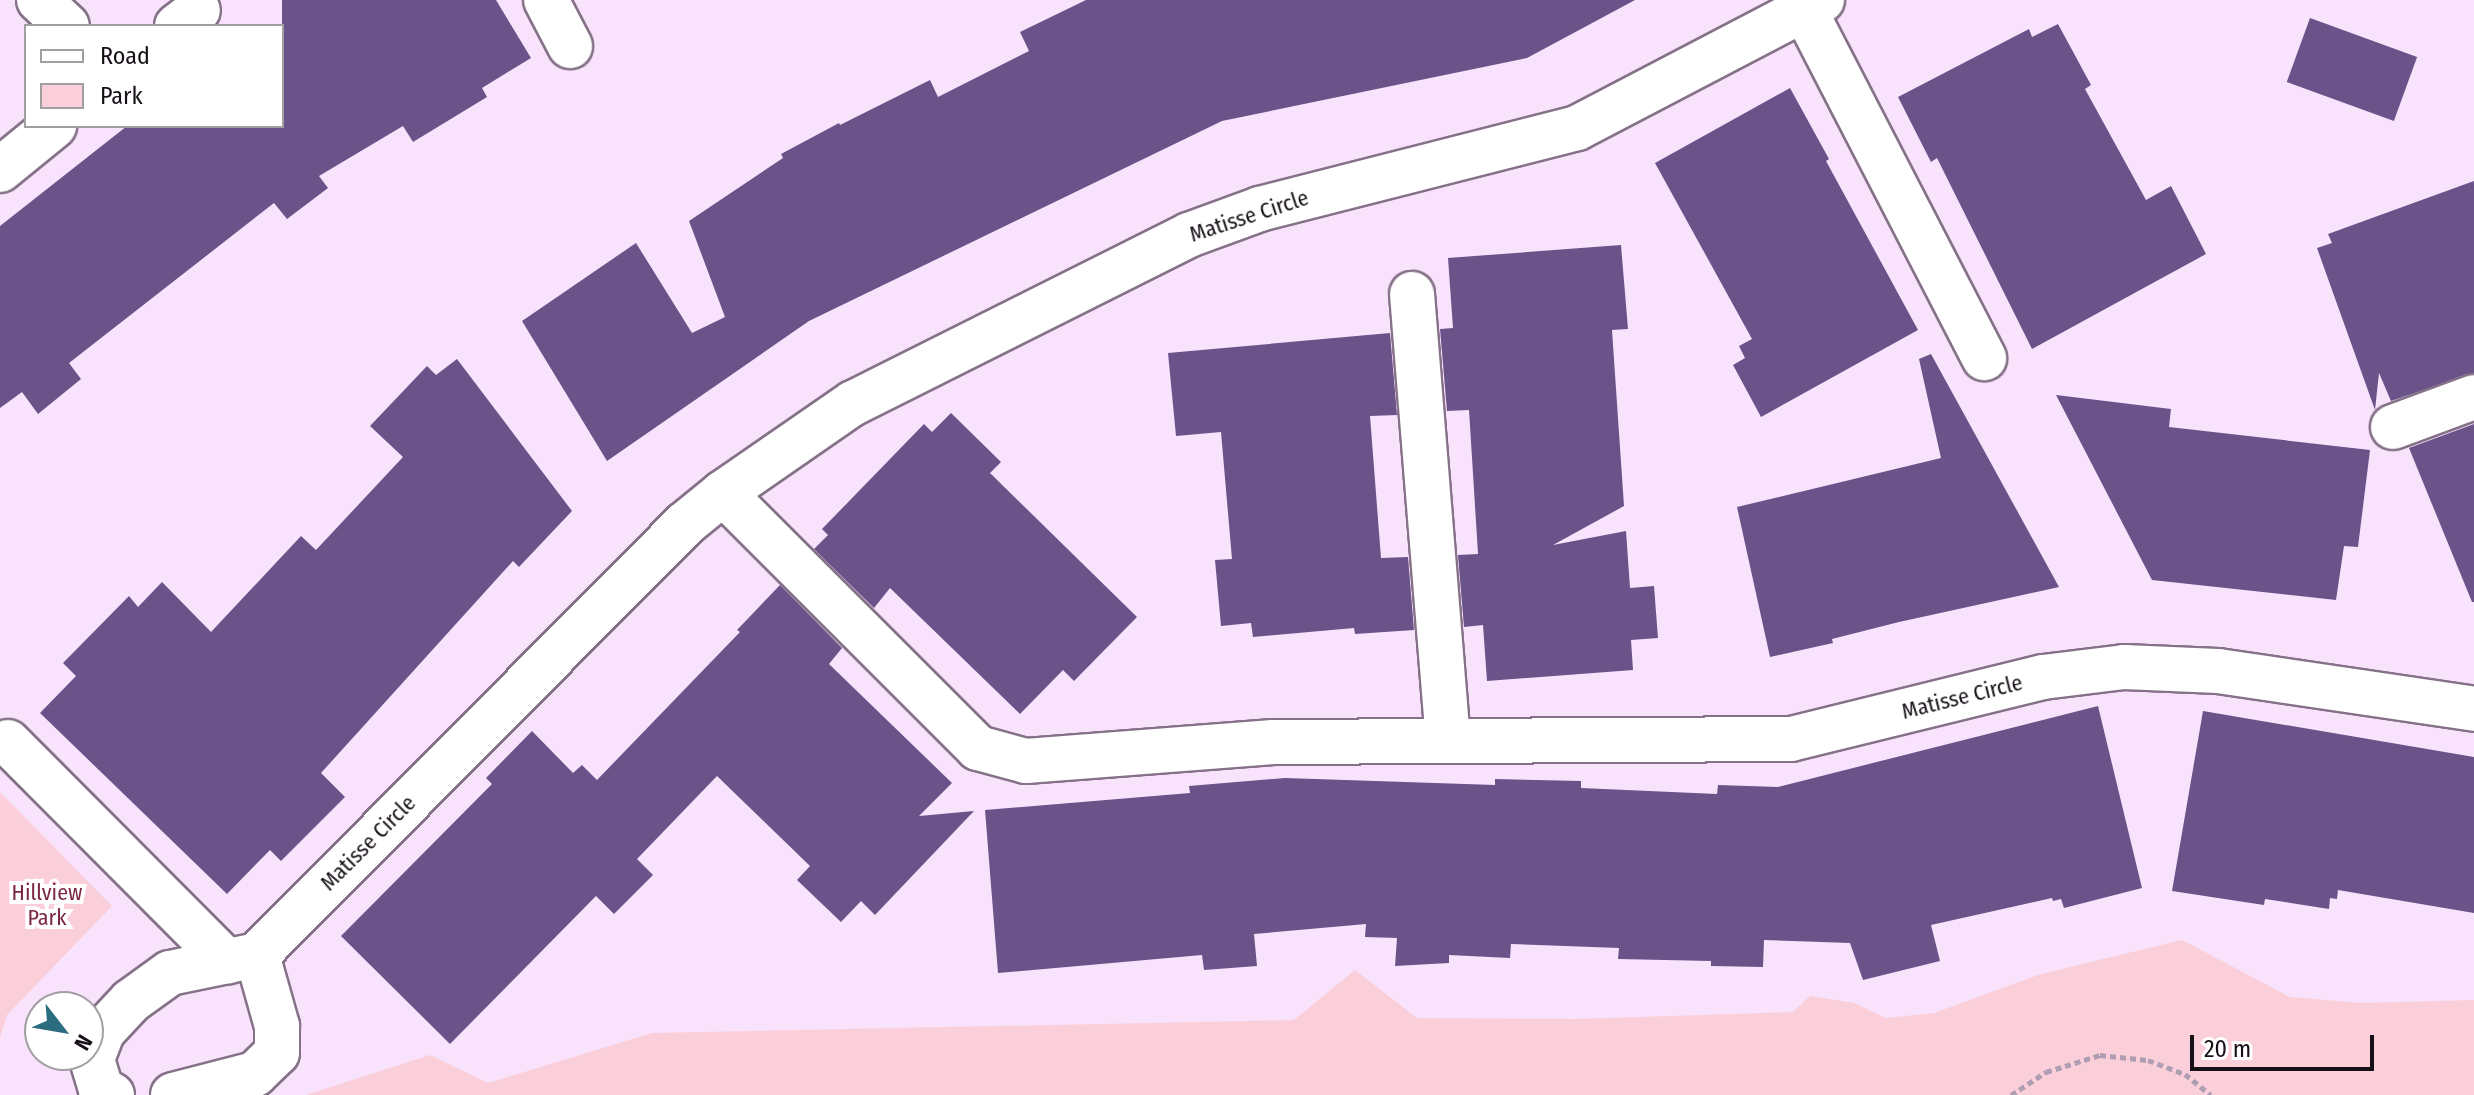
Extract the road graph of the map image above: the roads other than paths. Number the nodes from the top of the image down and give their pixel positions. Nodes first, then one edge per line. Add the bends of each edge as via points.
1 (39, 0) edge
2 (546, 0) edge
3 (1813, 5) edge
4 (65, 24) edge
5 (570, 46) dead end
6 (52, 128) edge
7 (0, 170) edge
8 (1412, 294) dead end
9 (1984, 358) dead end
10 (2474, 397) edge
11 (2393, 427) dead end
12 (723, 493) junction
13 (2474, 709) edge
14 (1448, 741) junction
15 (8, 742) dead end
16 (242, 958) junction
17 (112, 1095) edge
18 (173, 1095) edge

1 - 4 street
2 - 5 street
3 - 9 street, Matisse Circle
3 - 12 street, Matisse Circle via 1577,128 1260,209 1189,235 853,403
6 - 7 street
8 - 14 street
10 - 11 street
12 - 14 street, Matisse Circle via 978,748 1026,761 1273,742
12 - 16 street, Matisse Circle via 685,524
13 - 14 street, Matisse Circle via 2218,671 2124,667 2043,677 1791,739
15 - 16 street
16 - 17 street via 170,973 131,1001 103,1031 92,1059 101,1089
16 - 18 street via 277,1026 277,1053 255,1074

